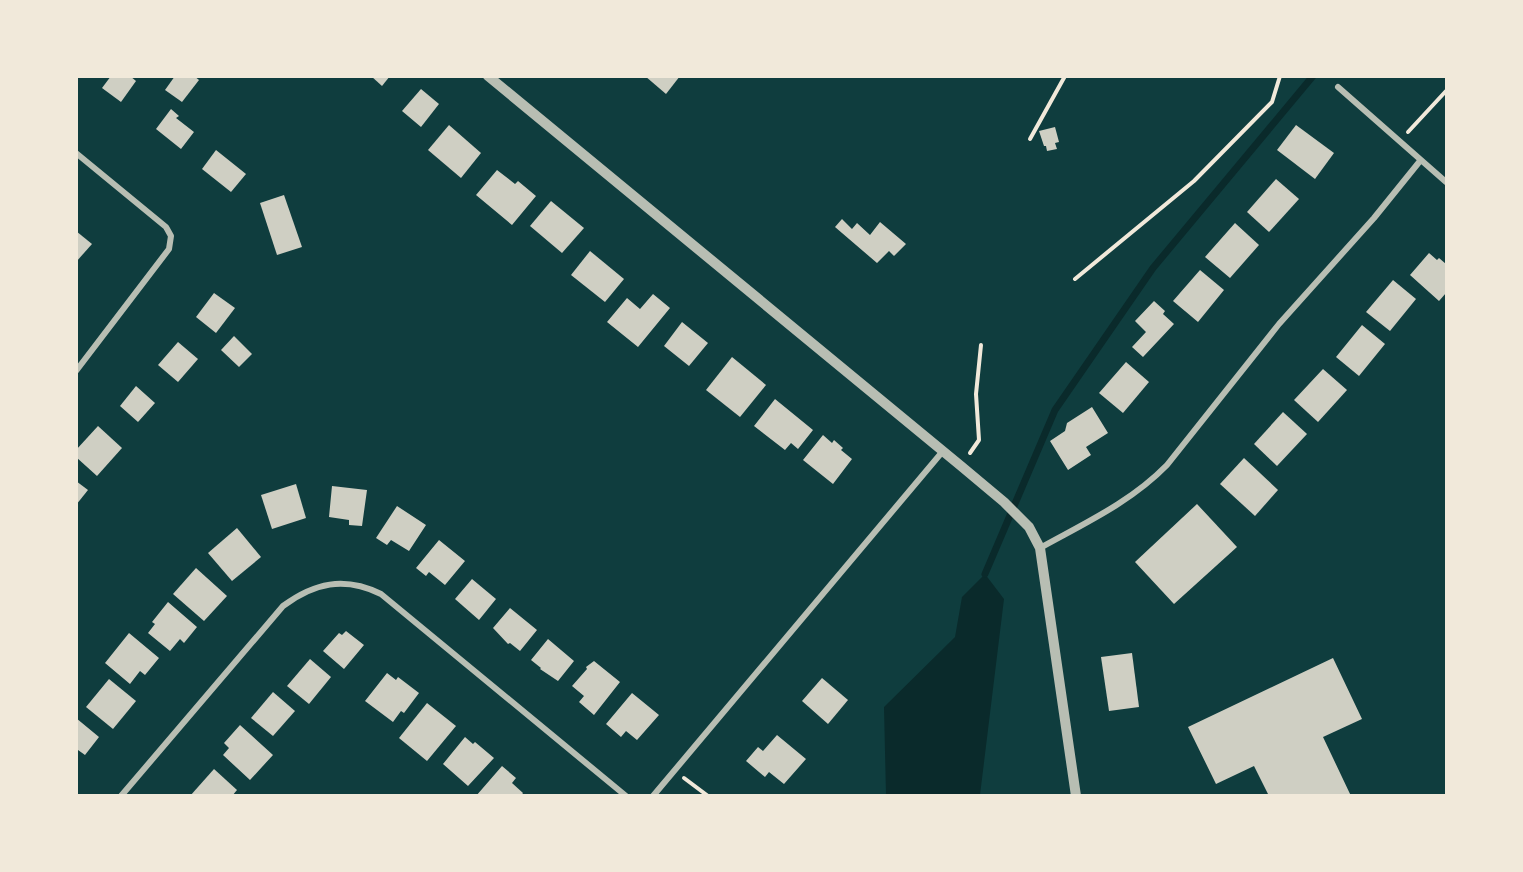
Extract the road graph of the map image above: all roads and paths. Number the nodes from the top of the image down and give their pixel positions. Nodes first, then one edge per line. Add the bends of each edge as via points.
1 (488, 76) edge
2 (1065, 76) edge
3 (1280, 76) edge
4 (1338, 87) dead end
5 (1446, 91) edge
6 (1030, 139) dead end
7 (1400, 142) junction
8 (76, 153) edge
9 (1420, 160) junction
10 (1446, 182) edge
11 (1075, 279) dead end
12 (981, 345) dead end
13 (76, 370) edge
14 (943, 451) junction
15 (961, 466) junction
16 (1040, 548) junction
17 (674, 770) junction
18 (121, 795) edge
19 (626, 795) edge
20 (653, 795) edge
21 (708, 795) edge
22 (1076, 795) edge

1 - 14 street
2 - 6 path
3 - 11 path via 1272,102 1194,181
4 - 7 street
5 - 7 path
7 - 9 street
8 - 13 street via 166,227 171,236 169,249
9 - 10 street
9 - 16 street via 1148,485
12 - 15 path via 976,394 979,440
14 - 15 street
14 - 17 street
15 - 16 street via 1005,502 1029,527
16 - 22 street
17 - 20 street
17 - 21 path
18 - 19 street via 283,606 320,585 340,584 361,586 381,594

